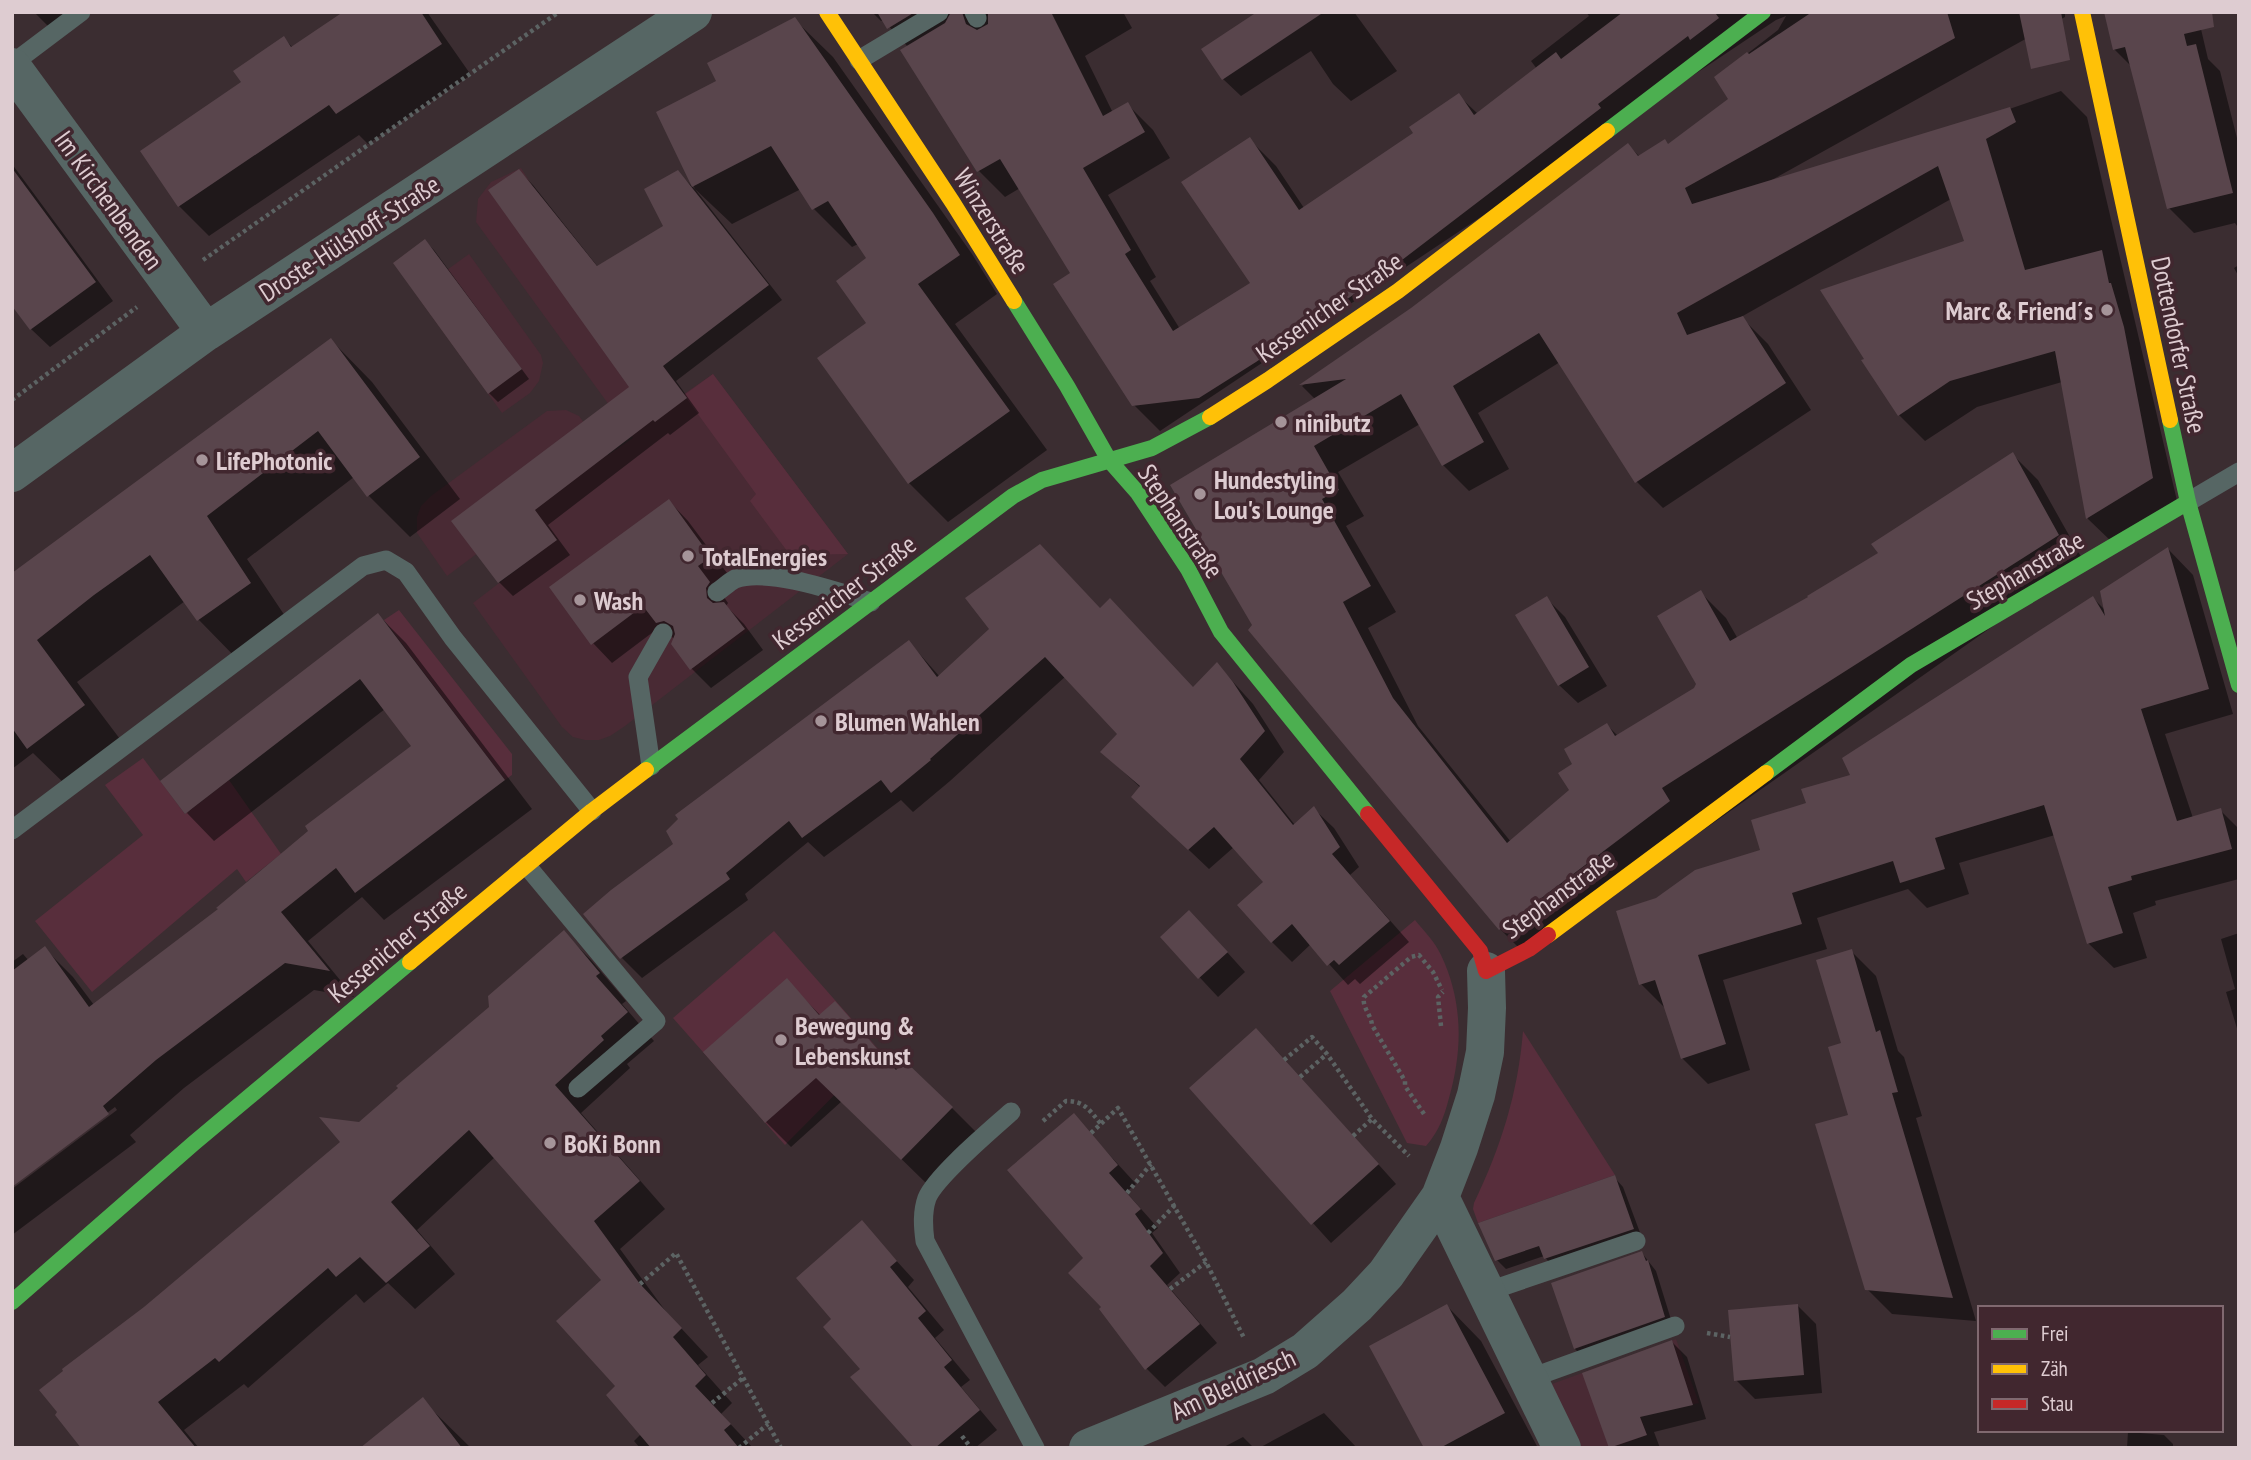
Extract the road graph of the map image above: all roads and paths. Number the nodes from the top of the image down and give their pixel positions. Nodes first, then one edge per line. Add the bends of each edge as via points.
1 (81, 12) edge
2 (559, 12) edge
3 (693, 12) edge
4 (827, 12) edge
5 (939, 12) edge
6 (1763, 12) edge
7 (2082, 12) edge
8 (859, 60) junction
9 (12, 66) edge
10 (170, 283) junction
11 (206, 332) junction
12 (12, 400) edge
13 (1109, 460) junction
14 (2239, 472) edge
15 (12, 473) edge
16 (2188, 502) junction
17 (718, 592) dead end
18 (872, 602) junction
19 (663, 633) dead end
20 (2239, 685) edge
21 (651, 766) junction
22 (592, 811) junction
23 (12, 830) edge
24 (527, 866) junction
25 (1486, 971) junction
26 (1443, 992) dead end
27 (1327, 1054) junction
28 (1284, 1060) dead end
29 (1300, 1077) dead end
30 (578, 1088) dead end
31 (1066, 1101) dead end
32 (1011, 1112) dead end
33 (1372, 1119) junction
34 (1429, 1121) dead end
35 (1101, 1124) junction
36 (1091, 1133) dead end
37 (1353, 1136) dead end
38 (1151, 1164) junction
39 (1442, 1192) junction
40 (1127, 1193) dead end
41 (1175, 1205) junction
42 (1148, 1233) dead end
43 (1636, 1241) dead end
44 (1206, 1262) junction
45 (640, 1284) dead end
46 (1170, 1289) dead end
47 (1486, 1292) junction
48 (12, 1301) edge
49 (1675, 1326) dead end
50 (1264, 1376) junction
51 (743, 1378) junction
52 (1528, 1379) junction
53 (712, 1403) dead end
54 (768, 1424) junction
55 (962, 1436) dead end
56 (739, 1448) edge
57 (780, 1448) edge
58 (971, 1448) edge
59 (1035, 1448) edge
60 (1088, 1448) edge
61 (1562, 1448) edge

1 - 9 lane
2 - 10 path
3 - 11 street, Droste-Hülshoff-Straße
4 - 8 street, Winzerstraße
5 - 8 lane
6 - 13 street, Kessenicher Straße via 1398,291 1195,426 1152,448
7 - 16 street, Dottendorfer Straße
8 - 13 street, Winzerstraße via 1068,386
9 - 10 street, Im Kirchenbenden
10 - 11 street, Im Kirchenbenden
10 - 12 path
11 - 15 street, Droste-Hülshoff-Straße
13 - 18 street, Kessenicher Straße via 1042,480 1013,496
13 - 25 street, Stephanstraße via 1145,503 1188,569 1221,632 1480,951
14 - 16 lane
16 - 20 street, Dottendorfer Straße
16 - 25 street, Stephanstraße via 1911,665 1529,949
17 - 18 lane via 736,579 787,578
18 - 21 street, Kessenicher Straße
19 - 21 lane via 638,677
21 - 22 street, Kessenicher Straße
22 - 23 lane via 406,572 386,560 363,566
22 - 24 street, Kessenicher Straße
24 - 30 lane via 656,1021
24 - 48 street, Kessenicher Straße
25 - 39 street, Am Bleidriesch via 1485,1052 1476,1095
26 - 34 path via 1419,955 1364,997 1363,1004 1405,1086
27 - 28 path via 1312,1037
27 - 29 path
27 - 33 path
31 - 35 path via 1078,1101
32 - 59 lane via 935,1184 923,1211 923,1228 925,1241
33 - 37 path
33 - 39 path
35 - 36 path
35 - 38 path via 1118,1108
38 - 40 path
38 - 41 path
39 - 47 street
39 - 50 street, Am Bleidriesch via 1386,1274 1357,1305 1305,1350
41 - 42 path
41 - 44 path
43 - 47 lane
44 - 46 path
44 - 50 path
45 - 51 path via 676,1253
47 - 52 street
49 - 52 lane
50 - 60 street, Am Bleidriesch
51 - 53 path
51 - 54 path
52 - 61 street
54 - 56 path
54 - 57 path
55 - 58 path

